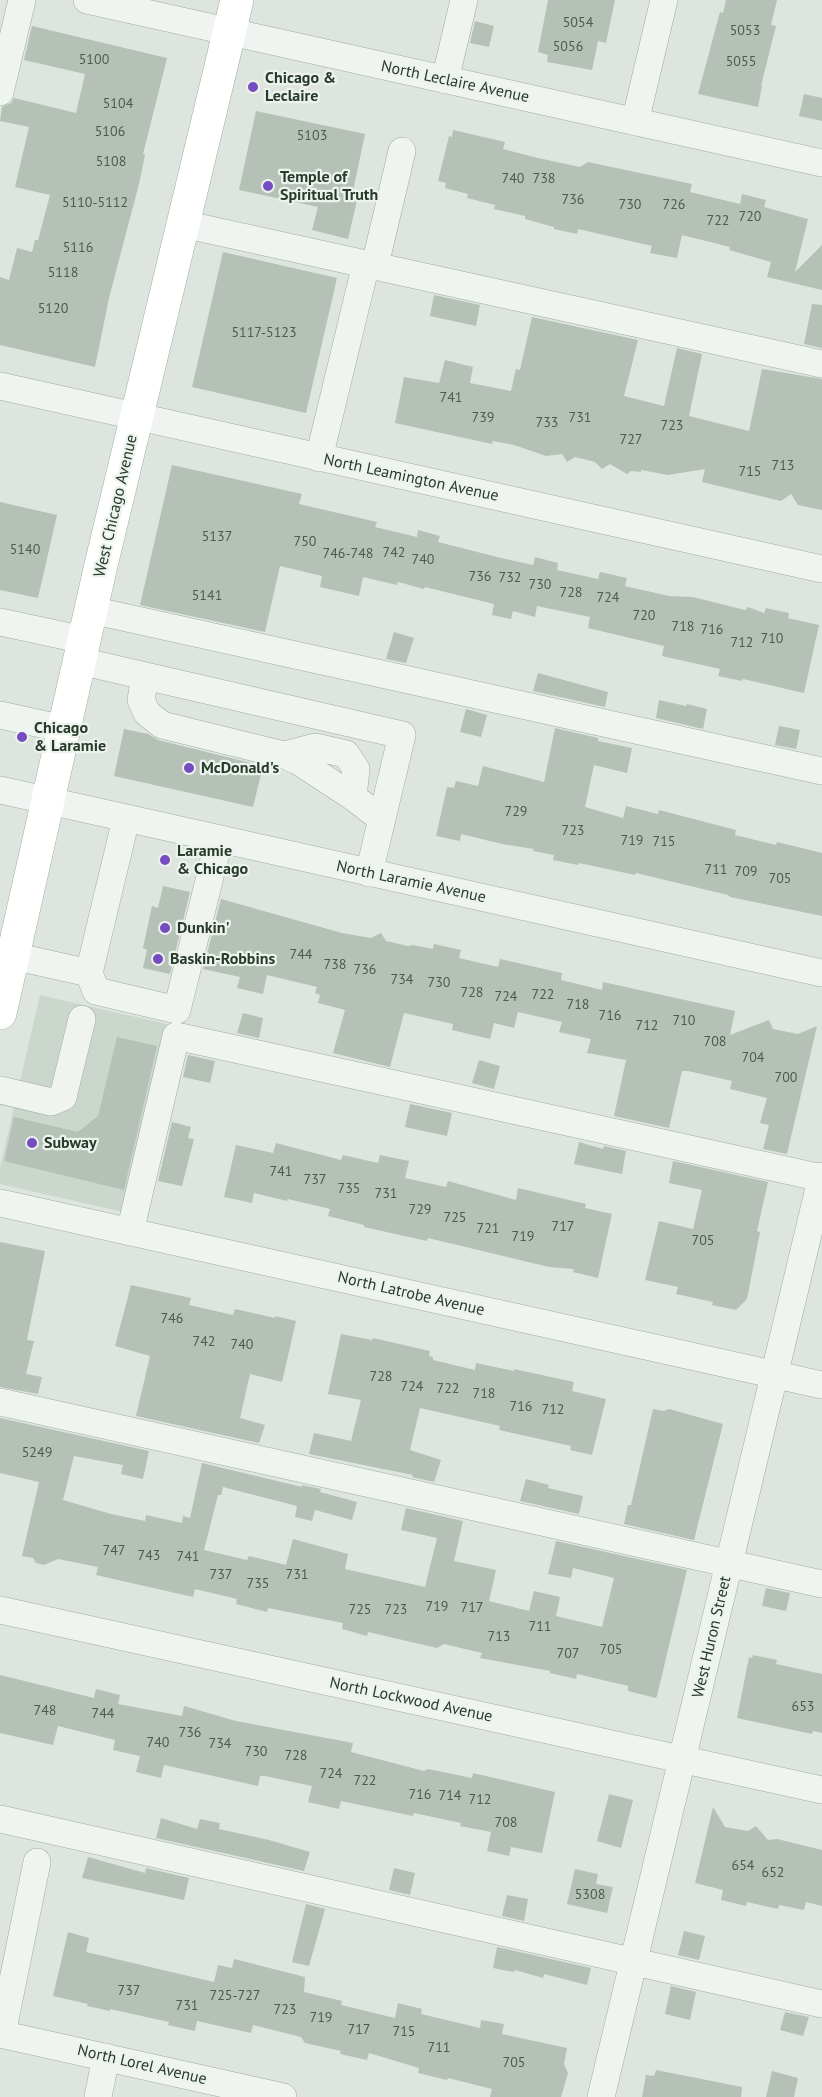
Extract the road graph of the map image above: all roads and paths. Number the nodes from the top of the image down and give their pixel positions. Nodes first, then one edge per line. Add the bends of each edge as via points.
1 (22, 0) edge
2 (87, 0) edge
3 (237, 0) edge
4 (464, 0) edge
5 (664, 0) edge
6 (229, 32) junction
7 (445, 80) junction
8 (0, 92) edge
9 (635, 122) junction
10 (402, 151) dead end
11 (822, 163) edge
12 (183, 224) junction
13 (370, 265) junction
14 (822, 364) edge
15 (0, 386) edge
16 (137, 418) junction
17 (320, 458) junction
18 (822, 569) edge
19 (0, 622) edge
20 (85, 637) junction
21 (145, 676) junction
22 (0, 715) edge
23 (64, 729) junction
24 (822, 771) edge
25 (0, 790) edge
26 (48, 801) junction
27 (126, 819) junction
28 (382, 819) junction
29 (219, 840) junction
30 (369, 873) junction
31 (89, 973) junction
32 (822, 973) edge
33 (5, 985) edge
34 (82, 1019) dead end
35 (0, 1090) edge
36 (822, 1177) edge
37 (0, 1203) edge
38 (130, 1232) junction
39 (774, 1375) junction
40 (822, 1385) edge
41 (0, 1402) edge
42 (729, 1563) junction
43 (822, 1584) edge
44 (0, 1610) edge
45 (682, 1759) junction
46 (822, 1790) edge
47 (0, 1820) edge
48 (38, 1862) dead end
49 (634, 1961) junction
50 (822, 2004) edge
51 (1, 2034) edge
52 (106, 2058) junction
53 (98, 2097) edge
54 (283, 2097) edge
55 (602, 2097) edge

1 - 8 street
2 - 6 street, North Leclaire Avenue
3 - 6 main road, West Chicago Avenue
4 - 7 street
5 - 9 street
6 - 7 street, North Leclaire Avenue
6 - 12 main road, West Chicago Avenue
7 - 9 street, North Leclaire Avenue
9 - 11 street, North Leclaire Avenue
10 - 13 street
12 - 13 street
12 - 16 main road, West Chicago Avenue
13 - 14 street
13 - 17 street
15 - 16 street, North Leamington Avenue
16 - 17 street, North Leamington Avenue
16 - 20 main road, West Chicago Avenue
17 - 18 street, North Leamington Avenue
19 - 20 street
20 - 21 street
20 - 23 main road, West Chicago Avenue
20 - 24 street
21 - 28 street via 141,700 147,713 162,725 284,755
21 - 28 street via 402,735
22 - 23 street
23 - 26 main road, West Chicago Avenue
25 - 26 street, North Laramie Avenue
26 - 27 street, North Laramie Avenue
26 - 33 main road, West Chicago Avenue
27 - 29 street, North Laramie Avenue
27 - 31 street
28 - 30 street
29 - 30 street, North Laramie Avenue
29 - 31 street via 177,1010 96,991
30 - 32 street, North Laramie Avenue
31 - 33 street
34 - 35 street via 63,1097 51,1101
36 - 38 street via 176,1036
36 - 39 street, West Huron Street
37 - 38 street, North Latrobe Avenue
38 - 39 street, North Latrobe Avenue
39 - 40 street, North Latrobe Avenue
39 - 42 street, West Huron Street
41 - 42 street
42 - 43 street
42 - 45 street, West Huron Street
44 - 45 street, North Lockwood Avenue
45 - 46 street, North Lockwood Avenue
45 - 49 street, West Huron Street
47 - 49 street
48 - 51 street
49 - 50 street
49 - 55 street, West Huron Street
51 - 52 street, North Lorel Avenue
52 - 53 street
52 - 54 street, North Lorel Avenue

